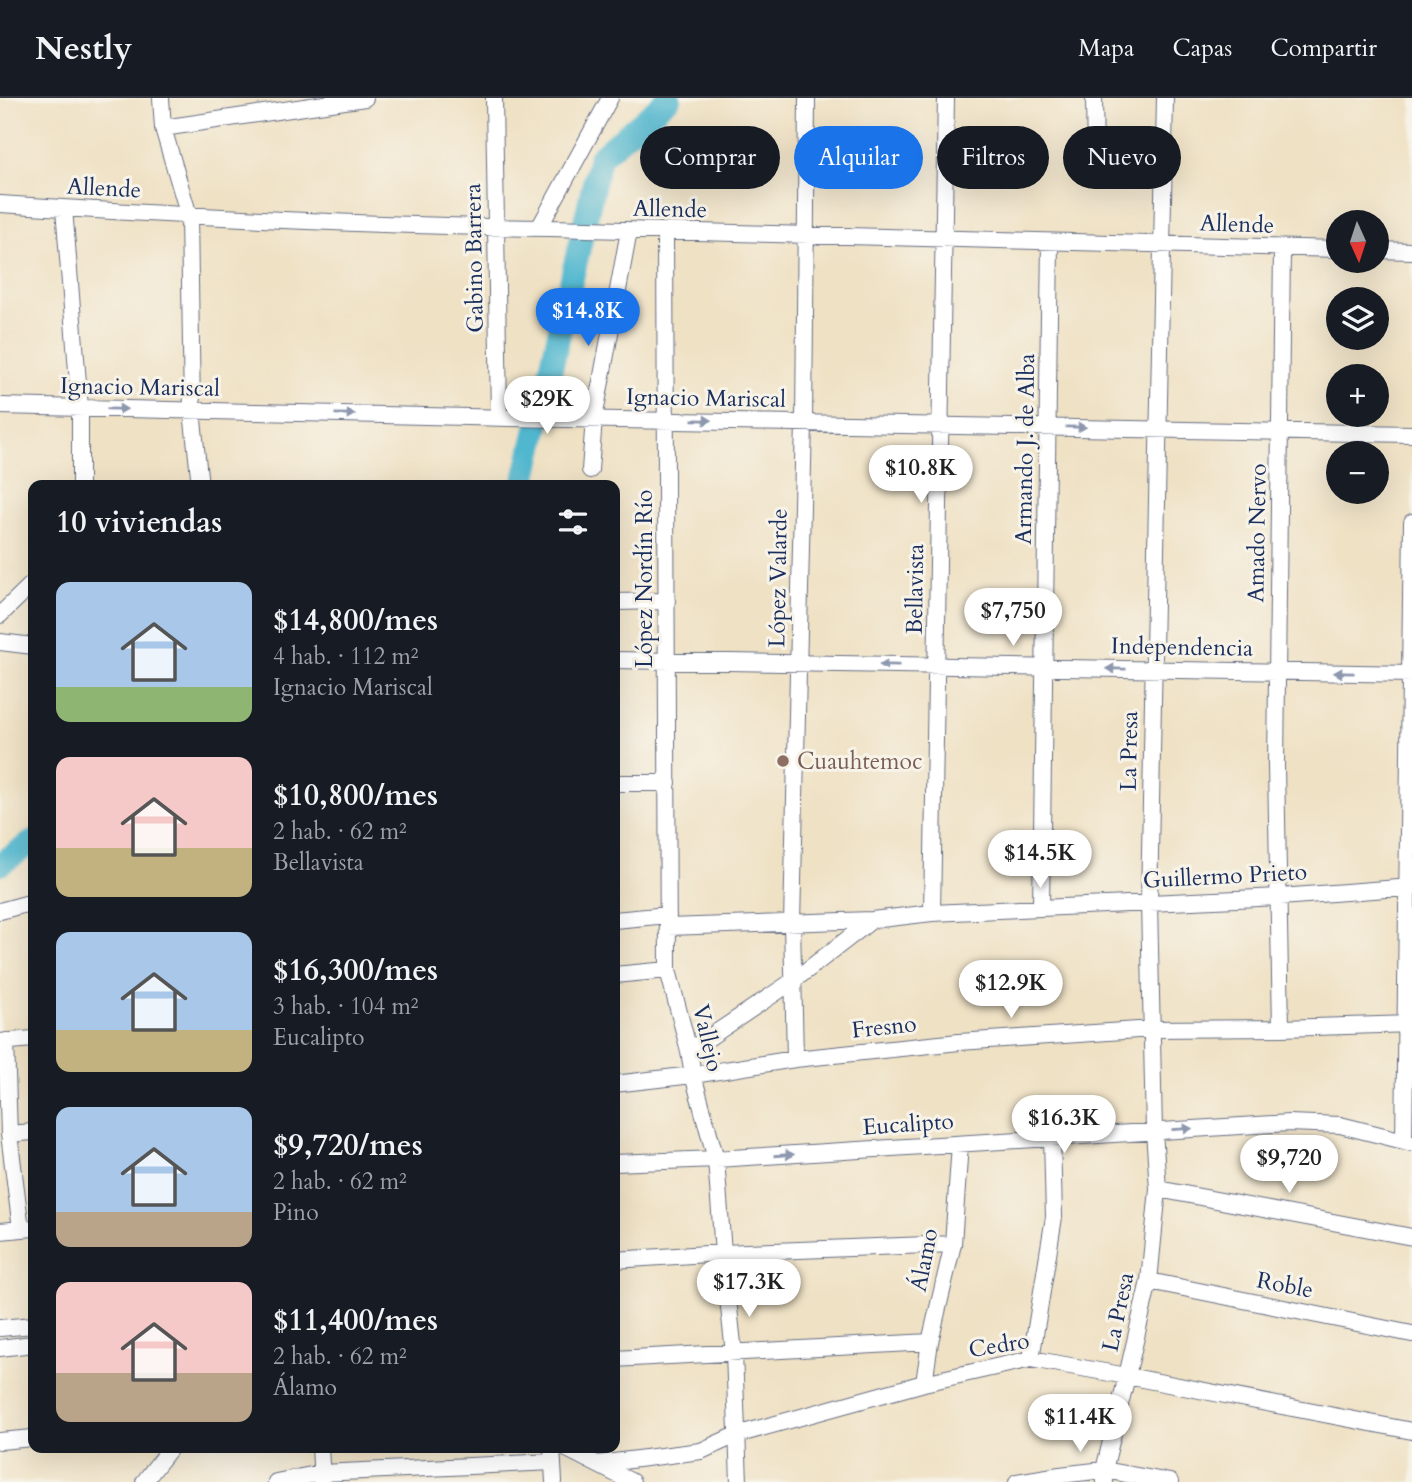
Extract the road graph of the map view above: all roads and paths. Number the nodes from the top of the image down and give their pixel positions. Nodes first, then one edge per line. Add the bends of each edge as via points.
1 (161, 98) edge
2 (365, 98) edge
3 (494, 98) edge
4 (610, 98) edge
5 (807, 98) edge
6 (946, 98) edge
7 (1094, 98) edge
8 (1165, 98) edge
9 (1094, 126) edge
10 (163, 128) junction
11 (0, 204) edge
12 (64, 208) junction
13 (189, 216) junction
14 (497, 228) junction
15 (545, 228) junction
16 (624, 231) junction
17 (665, 232) junction
18 (806, 235) junction
19 (943, 239) junction
20 (1050, 242) junction
21 (1162, 245) junction
22 (1282, 248) junction
23 (1326, 249) edge
24 (1390, 250) edge
25 (1412, 251) edge
26 (0, 407) edge
27 (79, 408) junction
28 (192, 411) junction
29 (505, 417) junction
30 (589, 419) junction
31 (666, 420) junction
32 (804, 422) junction
33 (940, 424) junction
34 (1048, 426) junction
35 (1158, 429) junction
36 (1280, 431) junction
37 (1412, 434) edge
38 (590, 470) dead end
39 (80, 480) edge
40 (199, 480) edge
41 (1412, 522) edge
42 (1412, 548) edge
43 (28, 588) edge
44 (667, 601) junction
45 (620, 602) edge
46 (0, 615) edge
47 (0, 642) edge
48 (28, 645) edge
49 (620, 660) edge
50 (667, 660) junction
51 (799, 664) junction
52 (936, 665) junction
53 (1044, 667) junction
54 (1154, 669) junction
55 (1278, 672) junction
56 (1411, 674) edge
57 (620, 783) edge
58 (667, 783) junction
59 (1410, 887) edge
60 (1280, 897) junction
61 (28, 903) edge
62 (1149, 903) junction
63 (1041, 908) junction
64 (0, 911) edge
65 (932, 914) junction
66 (620, 920) edge
67 (872, 920) junction
68 (668, 921) junction
69 (792, 923) junction
70 (668, 970) junction
71 (620, 974) edge
72 (793, 981) junction
73 (1409, 1024) edge
74 (1281, 1028) junction
75 (1153, 1029) junction
76 (28, 1040) edge
77 (3, 1042) edge
78 (690, 1051) junction
79 (795, 1059) junction
80 (693, 1075) junction
81 (620, 1086) edge
82 (1154, 1131) junction
83 (28, 1132) edge
84 (9, 1134) junction
85 (1052, 1137) junction
86 (1408, 1142) edge
87 (960, 1144) junction
88 (716, 1159) junction
89 (620, 1163) edge
90 (1158, 1189) junction
91 (27, 1229) edge
92 (0, 1231) edge
93 (1412, 1237) edge
94 (953, 1244) junction
95 (723, 1252) junction
96 (620, 1260) edge
97 (1149, 1281) junction
98 (28, 1325) edge
99 (0, 1328) edge
100 (1412, 1334) edge
101 (930, 1342) junction
102 (28, 1345) edge
103 (0, 1348) edge
104 (734, 1353) junction
105 (620, 1359) edge
106 (1031, 1359) junction
107 (1128, 1376) junction
108 (924, 1383) junction
109 (1412, 1431) edge
110 (736, 1435) junction
111 (28, 1438) edge
112 (0, 1441) edge
113 (166, 1453) edge
114 (320, 1453) edge
115 (575, 1453) edge
116 (552, 1455) edge
117 (598, 1464) junction
118 (1060, 1475) junction
119 (1104, 1476) edge
120 (322, 1477) edge
121 (144, 1482) edge
122 (276, 1482) edge
123 (554, 1482) edge
124 (632, 1482) edge
125 (739, 1482) edge
126 (1017, 1482) edge
127 (1083, 1482) edge
128 (1170, 1482) edge

1 - 10 street
2 - 10 street
3 - 14 street, Gabino Barrera
4 - 15 street
5 - 18 street, López Valarde
6 - 19 street, Bellavista
7 - 9 street
8 - 21 street, La Presa
10 - 13 street
11 - 12 street, Allende
12 - 13 street, Allende
12 - 27 street
13 - 14 street, Allende
13 - 28 street
14 - 15 street, Allende
14 - 29 street, Gabino Barrera
15 - 16 street, Allende
16 - 17 street, Allende
16 - 30 street
17 - 18 street, Allende
17 - 31 street, López Nordín Río
18 - 19 street, Allende
18 - 32 street, López Valarde
19 - 20 street, Allende
19 - 33 street, Bellavista
20 - 21 street, Allende
20 - 34 street, Armando J. de Alba
21 - 22 street, Allende
21 - 35 street, La Presa
22 - 23 street, Allende
22 - 36 street, Amado Nervo
24 - 25 street
26 - 27 street, Ignacio Mariscal
27 -> 28 street, Ignacio Mariscal
27 - 39 street
28 -> 29 street, Ignacio Mariscal
28 - 40 street
29 - 30 street, Ignacio Mariscal
30 - 31 street, Ignacio Mariscal
30 - 38 street
31 -> 32 street, Ignacio Mariscal
31 - 44 street, López Nordín Río
32 - 33 street, Ignacio Mariscal
32 - 51 street, López Valarde
33 - 34 street, Ignacio Mariscal
33 - 52 street, Bellavista
34 -> 35 street, Ignacio Mariscal
34 - 53 street, Armando J. de Alba
35 - 36 street, Ignacio Mariscal
35 - 54 street, La Presa
36 - 37 street, Ignacio Mariscal
36 - 55 street, Amado Nervo
41 - 42 street
42 - 56 street
43 - 46 street
44 - 45 street
44 - 50 street, López Nordín Río
47 - 48 street
49 - 50 street, Independencia
50 - 51 street, Independencia
50 - 58 street, López Nordín Río
52 -> 51 street, Independencia
51 - 69 street, López Valarde
52 - 53 street, Independencia
52 - 65 street, Bellavista
54 -> 53 street, Independencia
53 - 63 street, Armando J. de Alba
54 - 55 street, Independencia
54 - 62 street, La Presa
56 -> 55 street, Independencia
55 - 60 street, Amado Nervo
56 - 59 street
57 - 58 street
58 - 68 street, López Nordín Río
59 - 60 street, Guillermo Prieto
59 - 73 street
60 - 62 street, Guillermo Prieto
60 - 74 street, Amado Nervo
61 - 64 street
62 - 63 street, Guillermo Prieto
62 - 75 street, La Presa
63 - 65 street, Guillermo Prieto
65 - 67 street, Guillermo Prieto
66 - 68 street, Guillermo Prieto
67 - 69 street, Guillermo Prieto
67 - 72 street
68 - 69 street, Guillermo Prieto
68 - 70 street, Vallejo
69 - 72 street, López Valarde
70 - 71 street
70 - 78 street, Vallejo
72 - 78 street
72 - 79 street, López Valarde
73 - 74 street, Fresno
73 - 86 street
74 - 75 street, Fresno
75 - 79 street, Fresno
75 - 82 street, La Presa
76 - 77 street
77 - 84 street
78 - 80 street, Vallejo
79 - 80 street, Fresno
80 - 81 street, Fresno
80 - 88 street, Vallejo
82 - 85 street, Eucalipto
82 -> 86 street, Eucalipto via 1289,1123 1340,1125
82 - 90 street, La Presa
83 - 84 street
84 - 91 street
85 - 87 street, Eucalipto
85 - 106 street via 1054,1217
88 -> 87 street, Eucalipto
87 - 94 street, Álamo
88 - 89 street, Eucalipto
88 - 95 street, Vallejo
90 - 93 street
90 - 97 street, La Presa
91 - 92 street
94 - 95 street
94 - 101 street, Álamo
95 - 96 street
95 - 104 street, Vallejo
97 - 100 street, Roble
97 - 107 street, La Presa
98 - 99 street
101 - 104 street
101 - 108 street, Álamo
102 - 103 street
104 - 105 street
104 - 110 street, Vallejo
106 - 107 street, Cedro
106 - 108 street, Cedro
107 - 109 street, Cedro
107 - 119 street, La Presa
108 - 110 street, Cedro
110 - 117 street, Cedro via 701,1451
110 - 125 street, Vallejo
111 - 112 street
113 - 121 street
114 - 120 street
115 - 117 street
116 - 120 street
116 - 123 street
117 - 124 street
118 - 119 street
118 - 126 street
118 - 127 street
119 - 128 street
120 - 122 street

